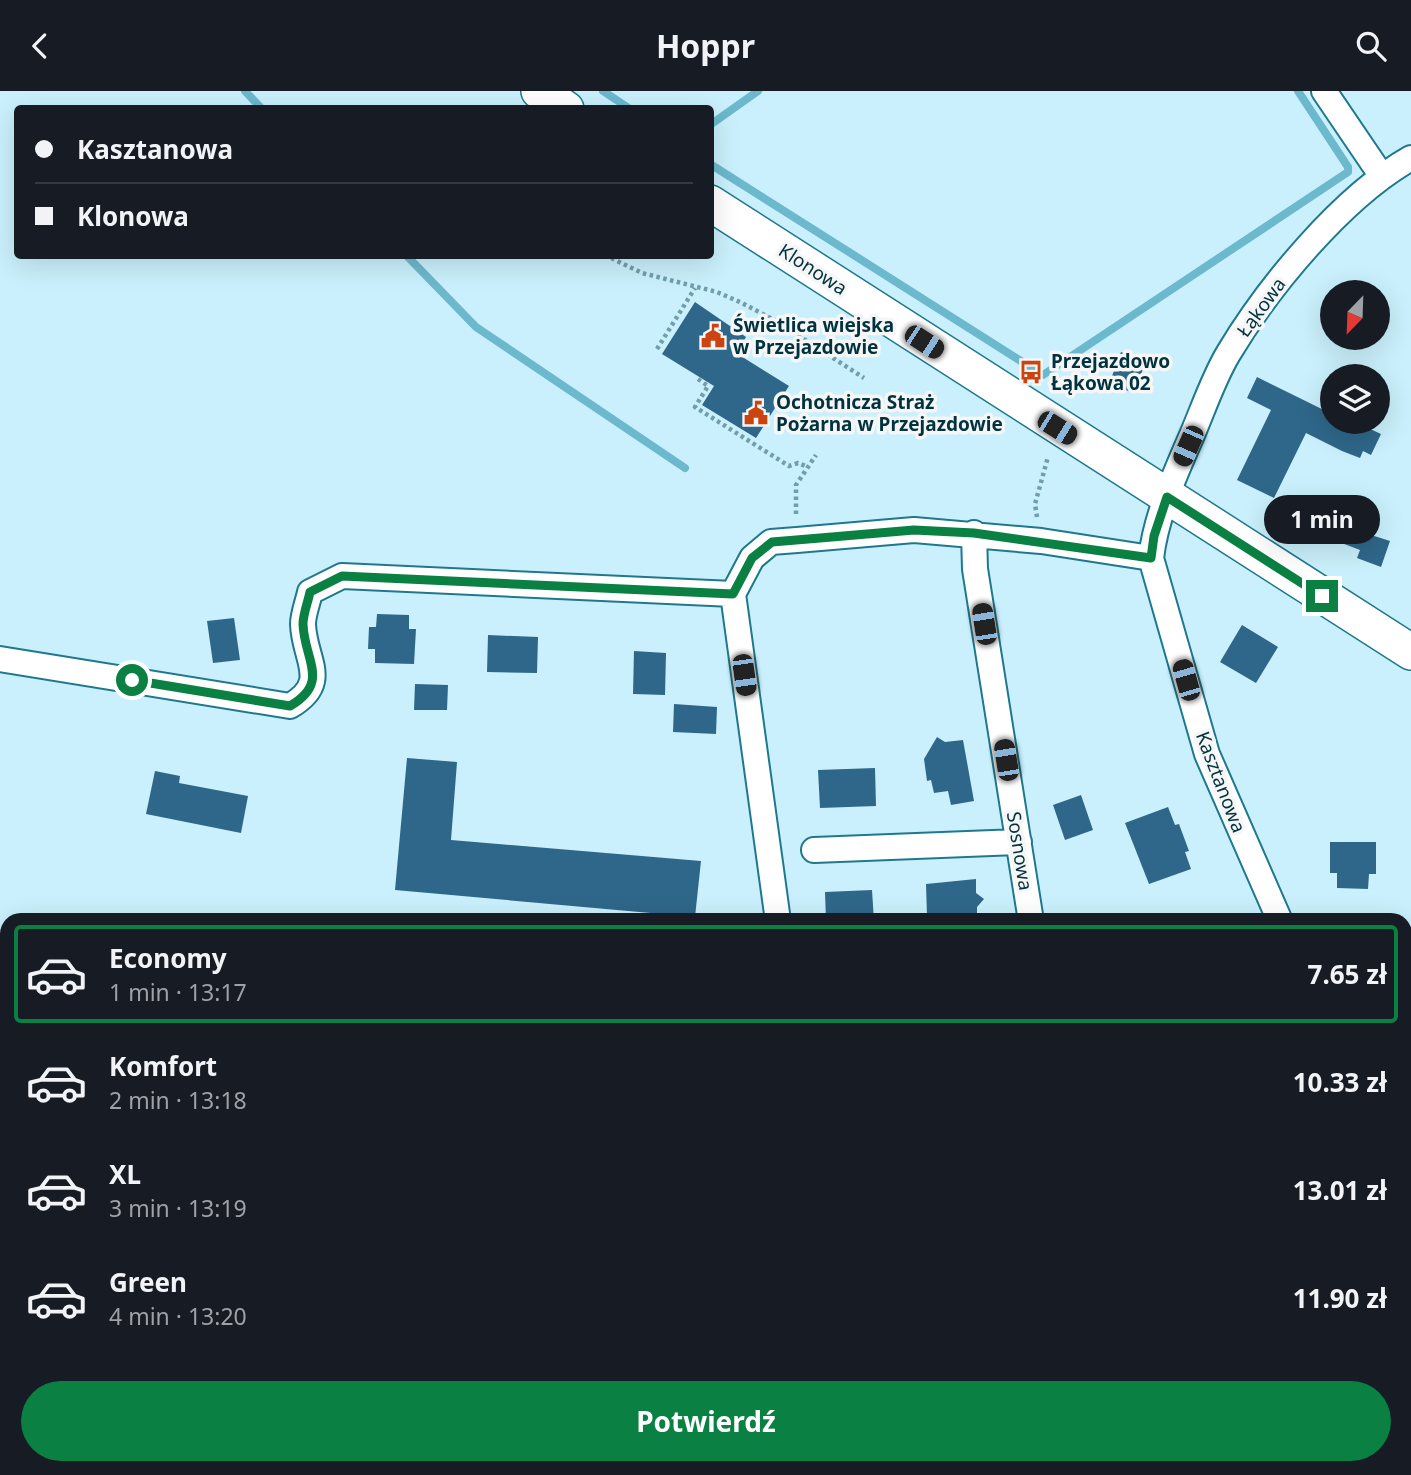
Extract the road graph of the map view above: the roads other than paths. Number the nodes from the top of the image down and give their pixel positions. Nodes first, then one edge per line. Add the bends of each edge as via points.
1 (539, 91) edge
2 (1324, 91) edge
3 (560, 105) edge
4 (1411, 158) edge
5 (1381, 175) junction
6 (714, 206) edge
7 (1167, 497) junction
8 (974, 533) junction
9 (1151, 558) junction
10 (733, 594) junction
11 (1411, 652) edge
12 (0, 659) edge
13 (1019, 842) junction
14 (814, 850) dead end
15 (777, 913) edge
16 (1030, 913) edge
17 (1277, 913) edge

1 - 3 street
2 - 5 street
4 - 5 street, Łąkowa
5 - 7 street, Łąkowa via 1258,306 1226,357
6 - 7 street, Klonowa
7 - 9 street, Kasztanowa
7 - 11 street, Klonowa
8 - 9 street
8 - 10 street via 914,530 772,542 752,558
8 - 13 street, Sosnowa via 975,569
9 - 17 street, Kasztanowa via 1208,754
10 - 12 street via 342,576 310,592 303,623 314,679 305,697 290,706
10 - 15 street
13 - 14 street
13 - 16 street, Sosnowa

